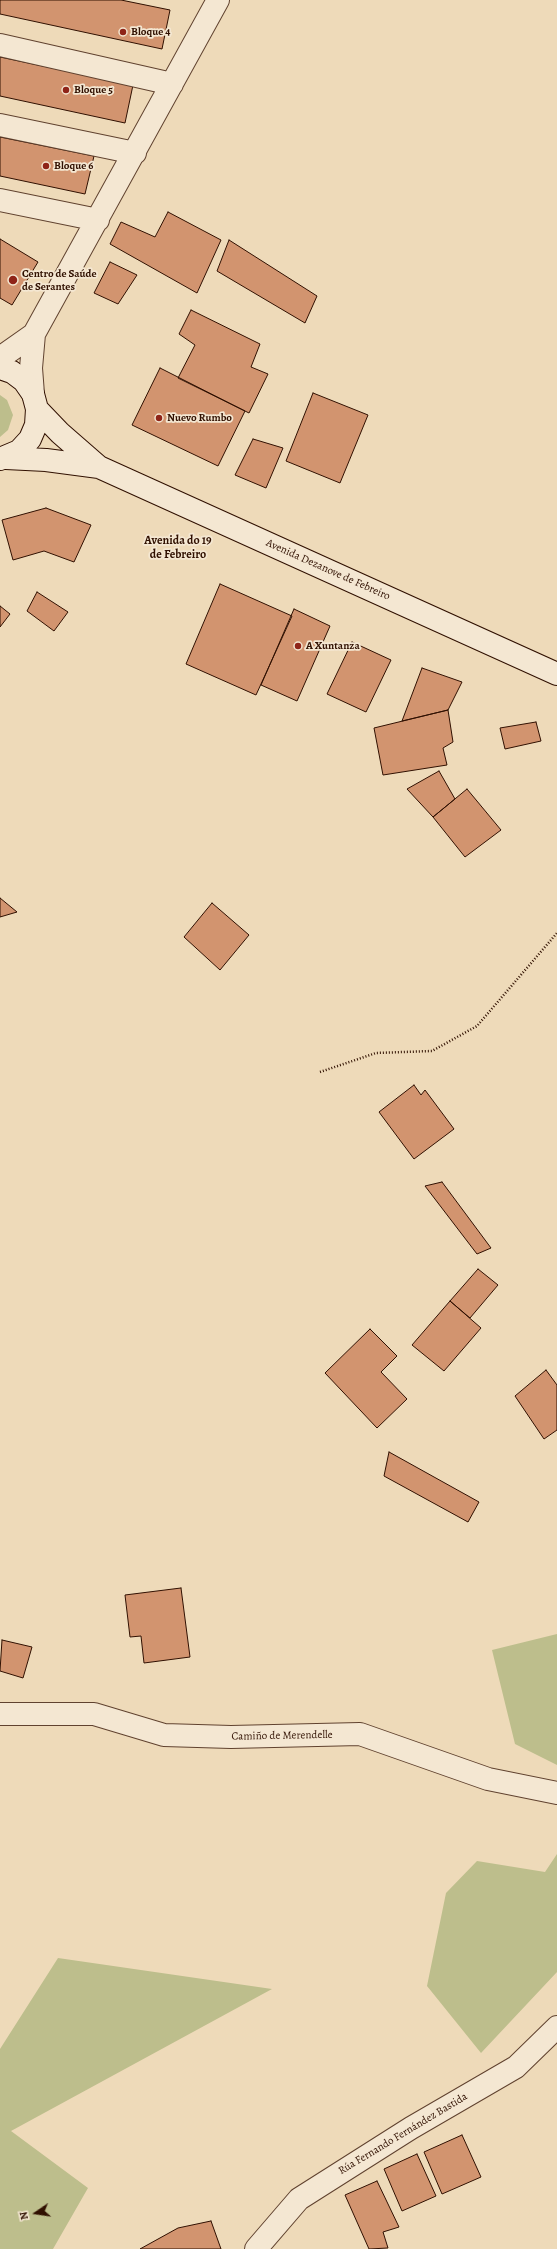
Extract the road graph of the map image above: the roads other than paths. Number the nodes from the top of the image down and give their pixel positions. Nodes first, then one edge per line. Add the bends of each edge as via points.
1 (212, 1) edge
2 (0, 45) edge
3 (172, 84) junction
4 (0, 125) edge
5 (135, 153) junction
6 (0, 200) edge
7 (98, 220) junction
8 (34, 334) junction
9 (0, 358) edge
10 (0, 368) edge
11 (35, 402) junction
12 (3, 459) edge
13 (98, 467) junction
14 (557, 674) edge
15 (0, 1714) edge
16 (557, 1793) edge
17 (557, 2027) edge
18 (256, 2249) edge

1 - 3 street
2 - 3 street
3 - 5 street
4 - 5 street
5 - 7 street
6 - 7 street
7 - 8 street
8 - 9 street
8 - 11 street via 31,368
10 - 11 street, Avenida Dezanove de Febreiro via 12,372 24,381
11 - 12 street via 36,425 30,439 19,450
11 - 13 street, Avenida Dezanove de Febreiro via 60,433
12 - 13 street, Avenida Dezanove de Febreiro via 46,460
13 - 14 street, Avenida Dezanove de Febreiro
15 - 16 street, Camiño de Merendelle via 94,1714 164,1735 232,1737 360,1734 488,1779
17 - 18 street, Rúa Fernando Fernández Bastida via 516,2067 411,2128 299,2199

